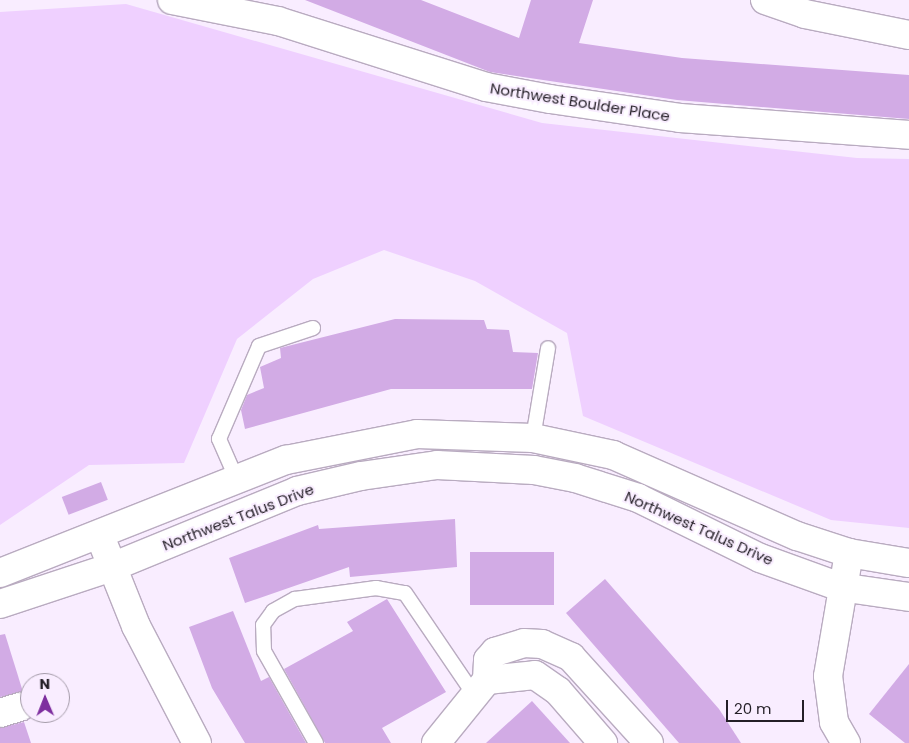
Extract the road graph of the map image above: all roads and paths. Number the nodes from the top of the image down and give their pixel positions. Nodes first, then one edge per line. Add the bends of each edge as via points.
1 (172, 0) edge
2 (765, 0) edge
3 (909, 36) edge
4 (909, 135) edge
5 (313, 328) dead end
6 (548, 348) dead end
7 (533, 438) junction
8 (236, 480) junction
9 (100, 536) junction
10 (849, 553) junction
11 (909, 563) edge
12 (112, 567) junction
13 (0, 573) edge
14 (840, 588) junction
15 (909, 597) edge
16 (0, 604) edge
17 (481, 688) junction
18 (197, 743) edge
19 (316, 743) edge
20 (436, 743) edge
21 (603, 743) edge
22 (649, 743) edge
23 (846, 743) edge

1 - 4 street, Northwest Boulder Place via 278,21 486,87 550,99 680,118
2 - 3 street via 806,14
5 - 8 lane via 259,346 219,439
6 - 7 lane
7 - 8 street via 418,434 286,460
7 - 10 street via 646,467 797,536
8 - 9 street
9 - 12 street
9 - 13 street
10 - 11 street
10 - 14 street
12 - 14 street, Northwest Talus Drive via 296,492 361,476 437,465 477,466 542,471 638,498 760,558
12 - 16 street, Northwest Talus Drive
12 - 18 street via 136,626
14 - 15 street, Northwest Talus Drive
14 - 23 street via 830,643 828,701
17 - 19 lane via 405,593 376,588 295,599 273,611 263,625 264,651
17 - 20 street
17 - 21 street via 535,675 558,691
17 - 22 street via 488,660 501,649 524,643 555,648 571,657

